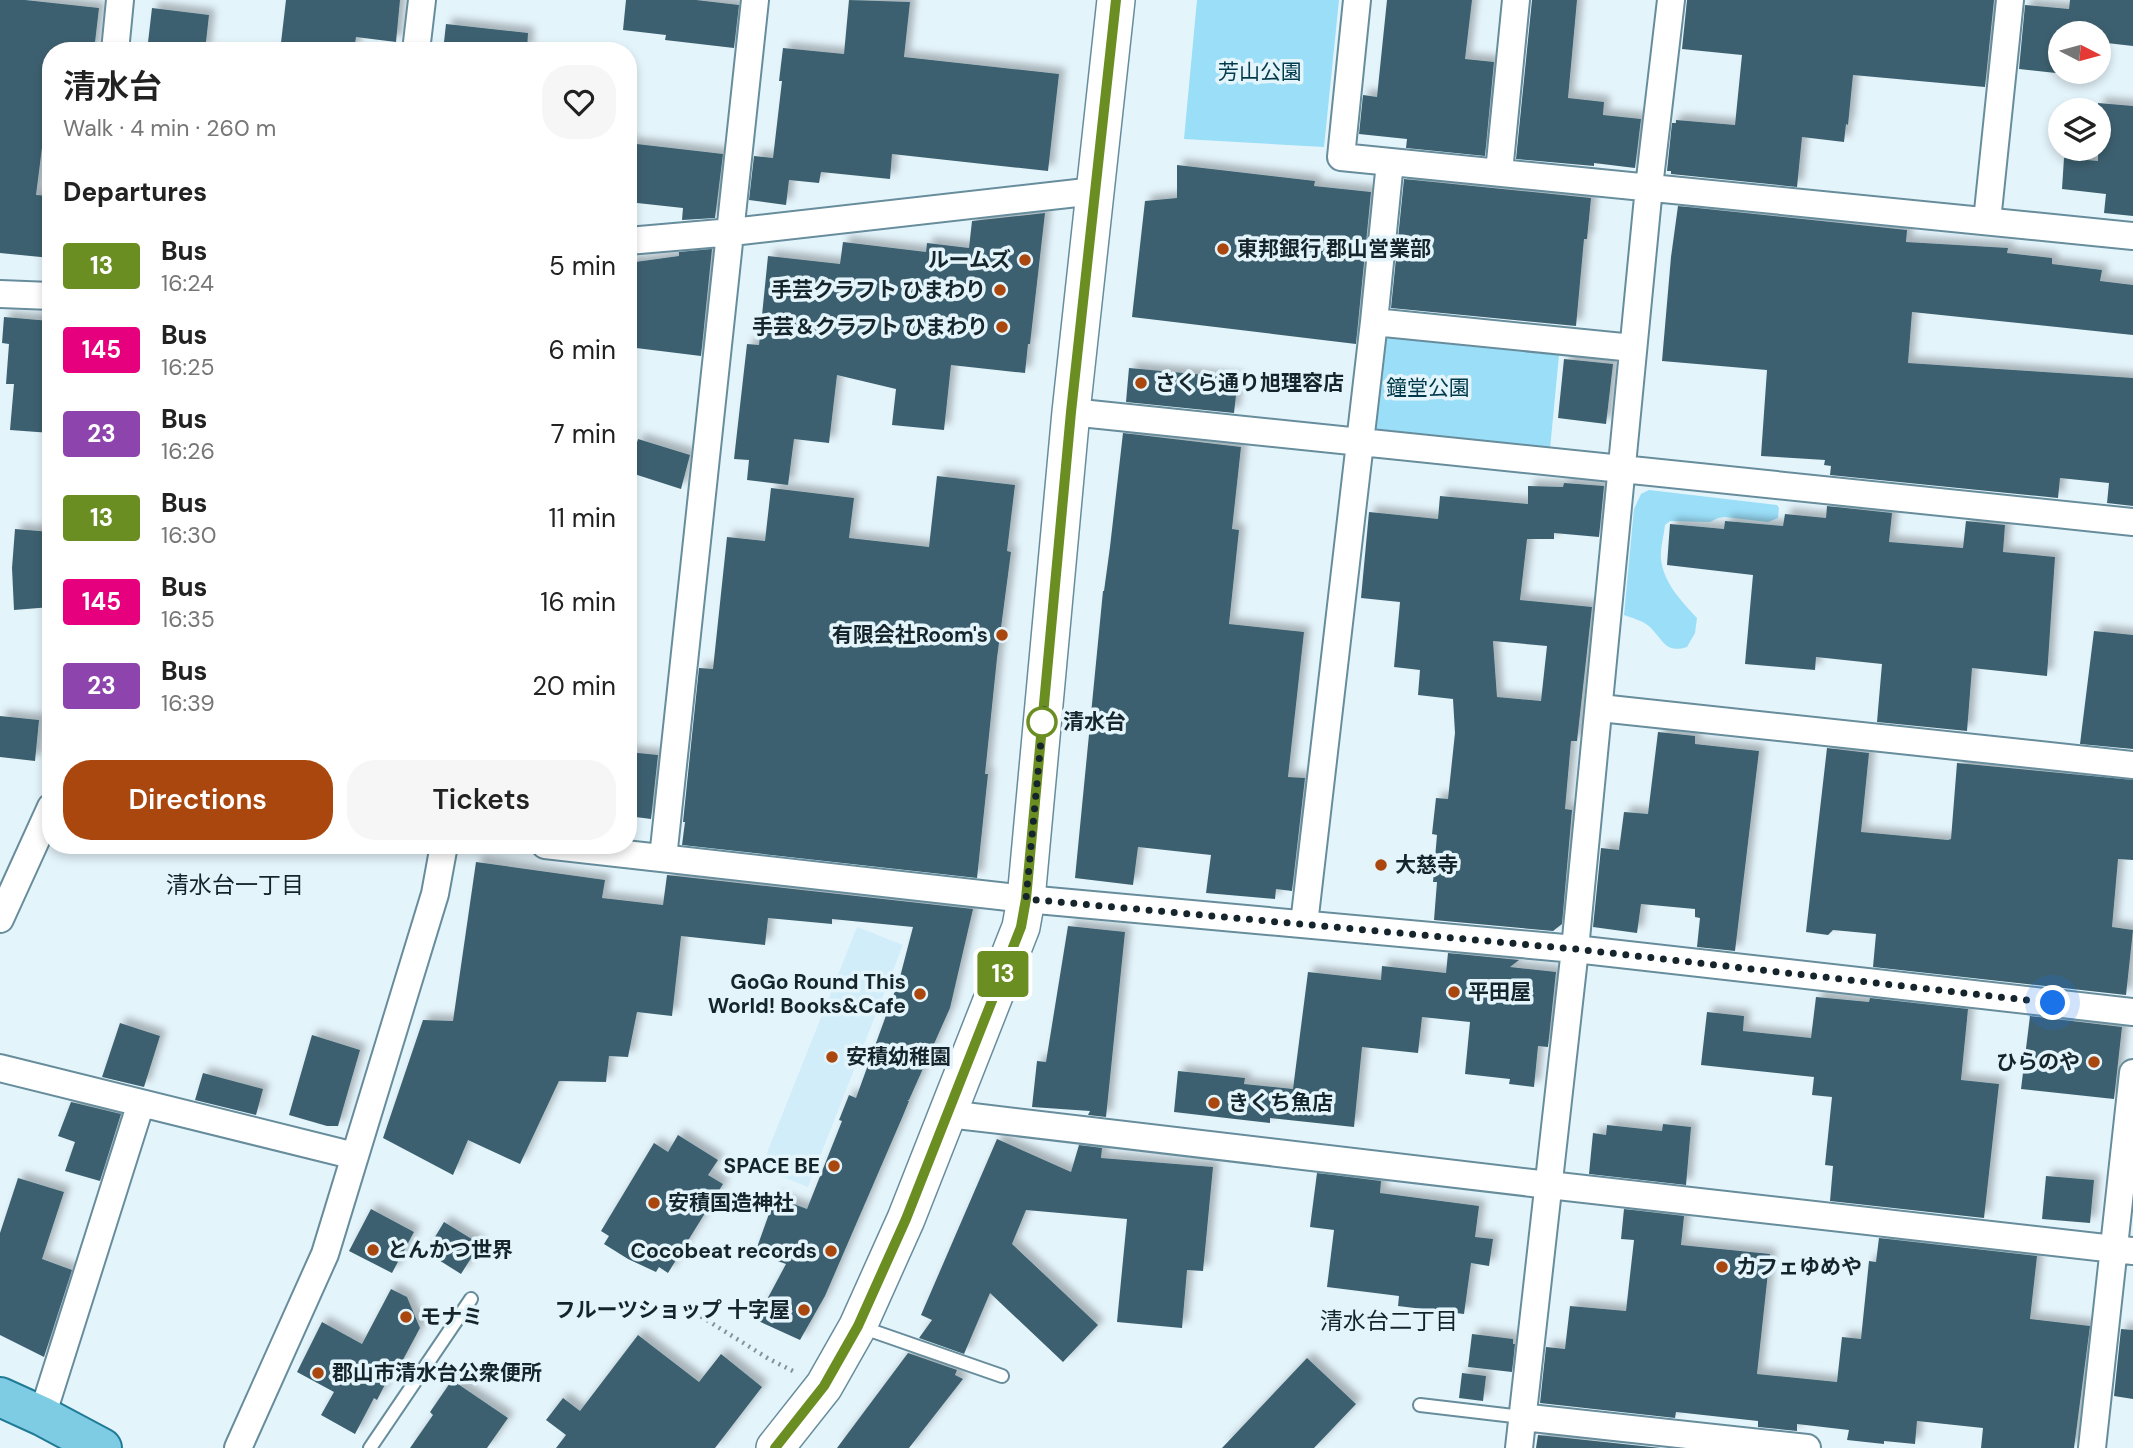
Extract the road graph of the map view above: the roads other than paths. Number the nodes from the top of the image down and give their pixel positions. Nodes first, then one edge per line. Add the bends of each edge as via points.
1 (120, 0) edge
2 (422, 0) edge
3 (755, 0) edge
4 (1116, 0) edge
5 (1357, 0) edge
6 (1516, 0) edge
7 (1671, 0) edge
8 (2010, 0) edge
9 (116, 42) edge
10 (417, 42) edge
11 (1390, 162) junction
12 (1499, 172) junction
13 (1649, 187) junction
14 (1096, 191) junction
15 (1987, 221) junction
16 (732, 232) junction
17 (2133, 236) edge
18 (637, 240) edge
19 (0, 294) edge
20 (42, 296) edge
21 (1374, 322) junction
22 (1633, 348) junction
23 (1071, 412) junction
24 (1360, 443) junction
25 (1623, 470) junction
26 (2133, 522) edge
27 (1600, 708) junction
28 (2133, 765) edge
29 (42, 827) edge
30 (442, 854) edge
31 (627, 854) edge
32 (663, 858) junction
33 (1026, 899) junction
34 (0, 919) edge
35 (1304, 924) junction
36 (1575, 949) junction
37 (2133, 1012) edge
38 (0, 1068) edge
39 (2133, 1073) edge
40 (141, 1103) junction
41 (948, 1114) junction
42 (355, 1156) junction
43 (1549, 1185) junction
44 (2123, 1250) edge
45 (471, 1299) dead end
46 (858, 1326) junction
47 (1002, 1376) dead end
48 (0, 1397) edge
49 (1420, 1405) dead end
50 (42, 1416) junction
51 (1522, 1417) junction
52 (102, 1448) edge
53 (238, 1448) edge
54 (370, 1448) edge
55 (775, 1448) edge
56 (1519, 1448) edge
57 (1807, 1448) edge
58 (2092, 1448) edge

1 - 9 street
2 - 10 street
3 - 16 street
4 - 14 main road
5 - 11 street via 1341,157
6 - 12 street
7 - 13 street
8 - 15 street
11 - 12 street
11 - 21 street
12 - 13 street
13 - 15 street
13 - 22 street
14 - 16 street
14 - 23 main road
15 - 17 street
16 - 18 street
16 - 32 street
19 - 20 street
21 - 22 street
21 - 24 street
22 - 25 street
23 - 24 street
23 - 33 main road
24 - 25 street
24 - 35 street
25 - 26 street
25 - 27 street
27 - 28 street
27 - 36 street
29 - 34 street
30 - 42 street via 435,894
31 - 32 street
32 - 33 street
33 - 35 street
33 - 41 main road via 1021,927
35 - 36 street
36 - 37 street
36 - 43 street
38 - 40 street
39 - 44 street
40 - 42 street
40 - 50 street
41 - 43 street
41 - 46 main road
42 - 53 street via 325,1254
43 - 44 street
43 - 51 street
44 - 58 street
45 - 54 lane
46 - 47 lane
46 - 55 main road via 824,1386
48 - 50 main road
49 - 51 lane
50 - 52 main road
51 - 56 street
51 - 57 street

